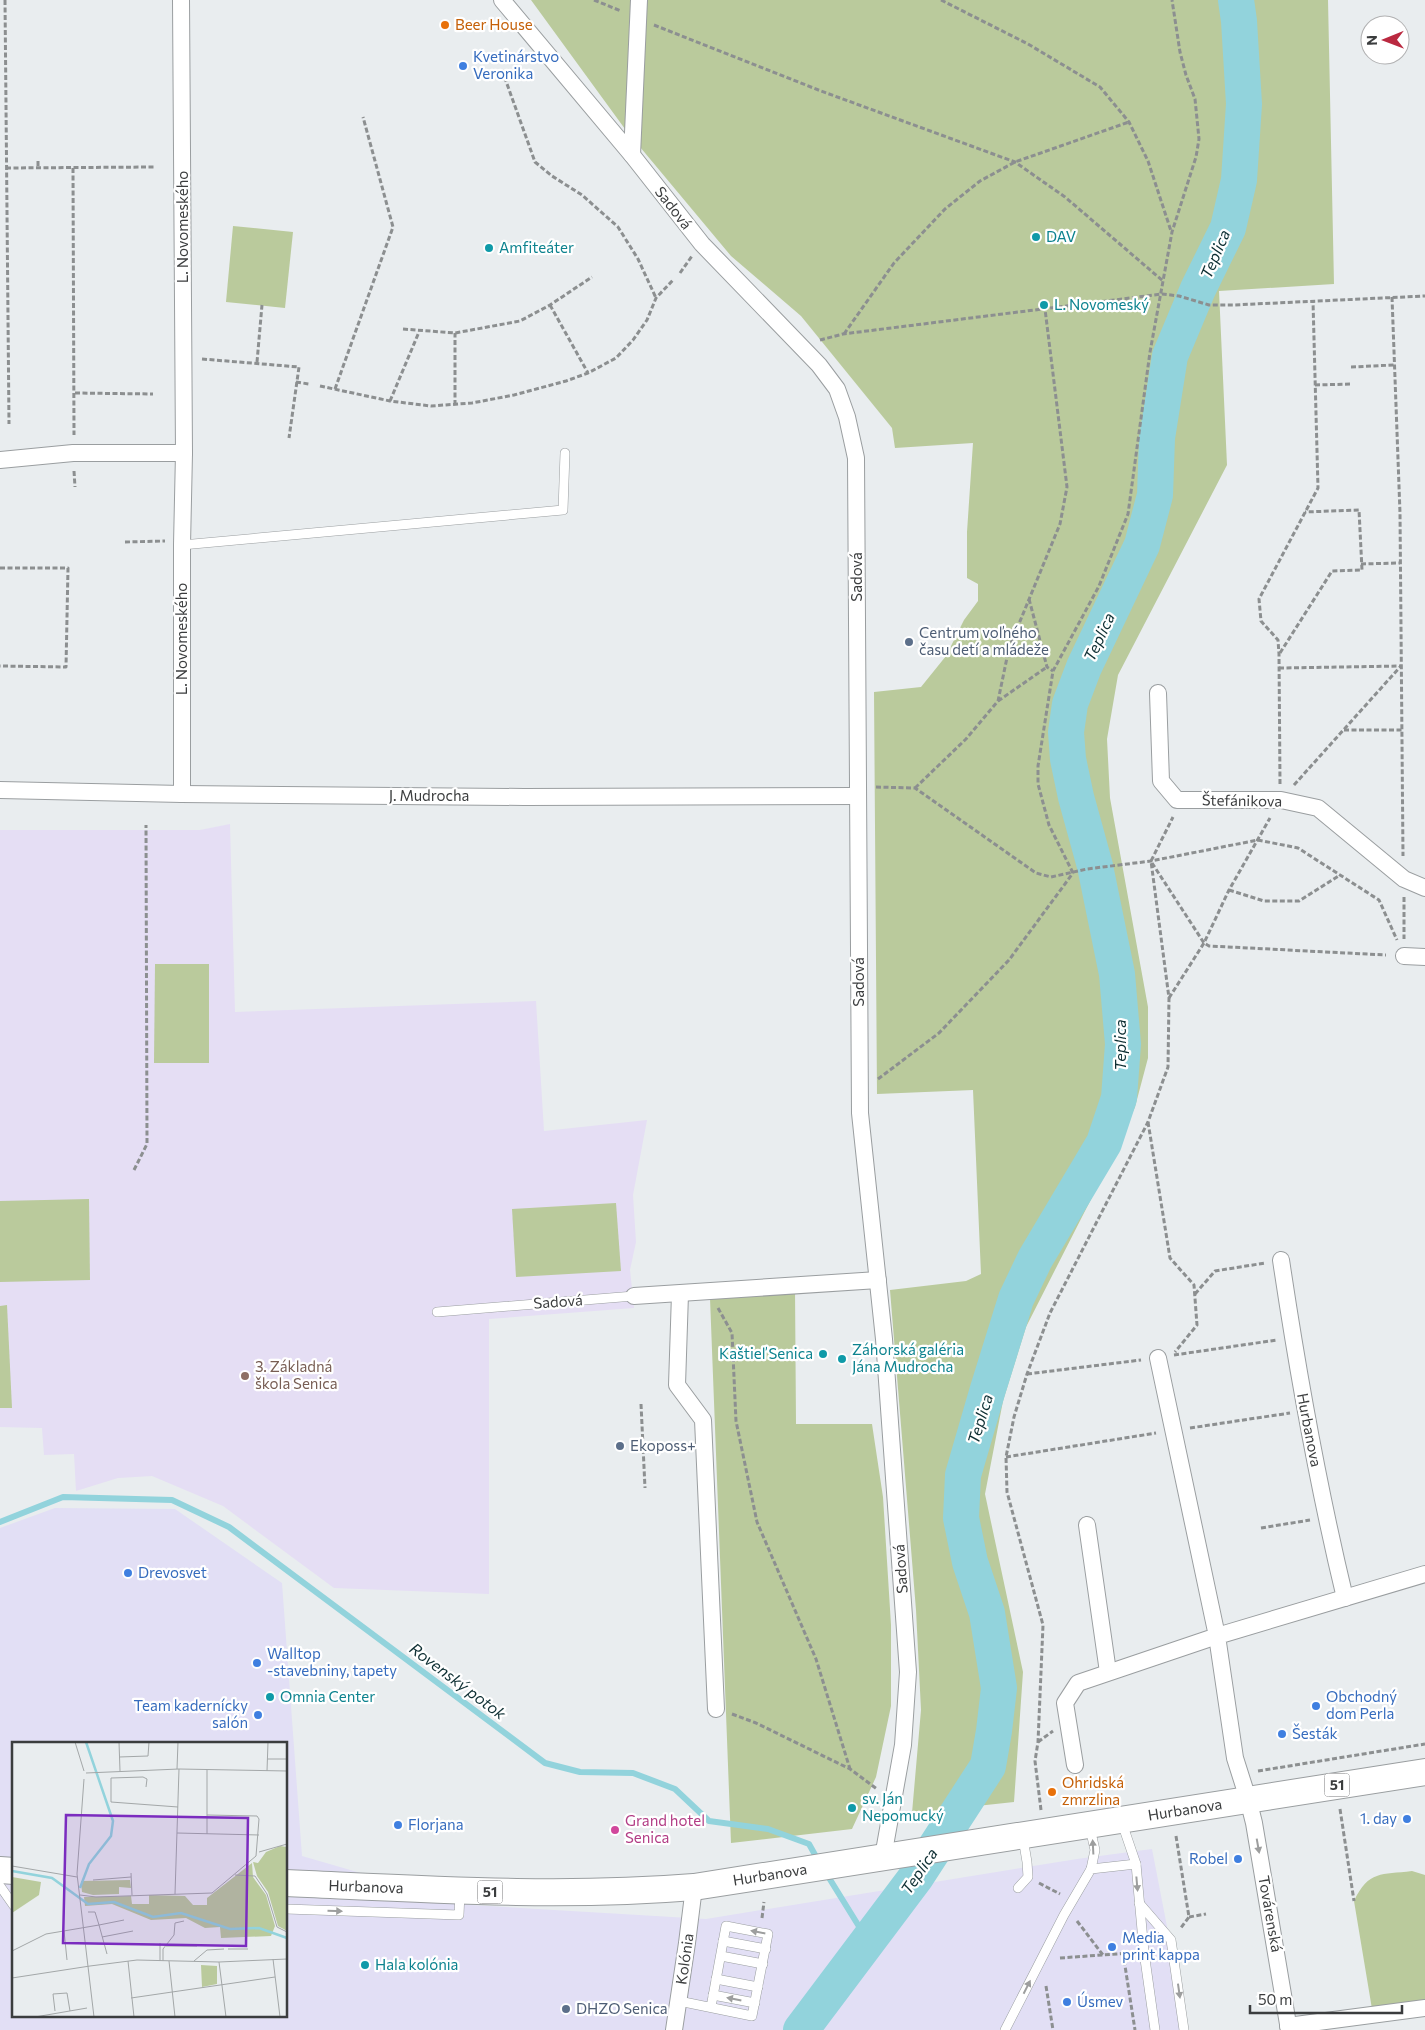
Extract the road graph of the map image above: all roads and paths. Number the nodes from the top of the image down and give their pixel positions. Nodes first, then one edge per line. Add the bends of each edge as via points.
1 (5, 0) edge
2 (181, 0) edge
3 (502, 0) edge
4 (594, 0) edge
5 (639, 0) edge
6 (941, 0) edge
7 (1172, 0) edge
8 (639, 19) junction
9 (502, 70) dead end
10 (363, 117) dead end
11 (1129, 122) junction
12 (632, 156) junction
13 (38, 161) dead end
14 (1015, 162) junction
15 (155, 167) dead end
16 (6, 168) junction
17 (38, 168) junction
18 (73, 168) junction
19 (1172, 232) junction
20 (592, 277) dead end
21 (673, 280) dead end
22 (1164, 281) junction
23 (1162, 294) junction
24 (1425, 296) edge
25 (1392, 297) junction
26 (656, 298) junction
27 (1313, 301) junction
28 (262, 305) dead end
29 (550, 305) junction
30 (1045, 309) junction
31 (403, 329) dead end
32 (419, 332) junction
33 (455, 333) junction
34 (843, 334) junction
35 (817, 341) dead end
36 (184, 358) junction
37 (257, 362) junction
38 (1394, 365) junction
39 (1352, 367) dead end
40 (588, 373) junction
41 (296, 382) junction
42 (309, 384) dead end
43 (1352, 384) dead end
44 (1315, 385) junction
45 (320, 386) dead end
46 (336, 390) junction
47 (75, 393) junction
48 (153, 394) dead end
49 (390, 401) junction
50 (454, 405) junction
51 (9, 424) dead end
52 (289, 438) dead end
53 (74, 453) junction
54 (184, 453) junction
55 (565, 453) dead end
56 (0, 460) edge
57 (75, 487) dead end
58 (1306, 512) junction
59 (125, 542) dead end
60 (182, 545) junction
61 (1400, 563) junction
62 (1361, 564) junction
63 (0, 568) edge
64 (1029, 599) junction
65 (1279, 654) junction
66 (0, 666) edge
67 (1400, 666) junction
68 (1047, 667) junction
69 (1279, 668) junction
70 (1053, 670) junction
71 (1158, 693) dead end
72 (998, 701) junction
73 (1344, 730) junction
74 (1402, 730) junction
75 (875, 787) dead end
76 (916, 788) junction
77 (0, 790) edge
78 (182, 794) junction
79 (858, 796) junction
80 (1177, 800) junction
81 (1281, 800) junction
82 (146, 825) dead end
83 (1258, 840) junction
84 (1151, 862) junction
85 (1073, 873) junction
86 (1340, 875) junction
87 (1404, 879) junction
88 (1425, 888) edge
89 (1229, 890) junction
90 (1204, 943) junction
91 (1404, 956) junction
92 (1425, 957) edge
93 (1169, 998) junction
94 (878, 1079) dead end
95 (1148, 1122) junction
96 (134, 1170) dead end
97 (1280, 1260) joint
98 (878, 1280) junction
99 (680, 1294) junction
100 (1195, 1295) junction
101 (634, 1296) joint
102 (717, 1306) dead end
103 (437, 1312) dead end
104 (1164, 1357) joint
105 (641, 1404) dead end
106 (645, 1488) dead end
107 (1326, 1518) junction
108 (1087, 1525) dead end
109 (1261, 1528) dead end
110 (1425, 1574) edge
111 (1345, 1598) junction
112 (1217, 1636) junction
113 (1108, 1672) junction
114 (716, 1709) joint
115 (1425, 1744) edge
116 (1075, 1765) dead end
117 (850, 1769) junction
118 (1252, 1772) dead end
119 (1425, 1772) edge
120 (879, 1790) dead end
121 (1248, 1799) junction
122 (1041, 1810) dead end
123 (1340, 1810) dead end
124 (1121, 1820) junction
125 (1090, 1825) junction
126 (1022, 1836) junction
127 (894, 1856) junction
128 (1136, 1864) junction
129 (1090, 1869) junction
130 (1028, 1877) junction
131 (288, 1884) edge
132 (0, 1886) edge
133 (694, 1887) junction
134 (1018, 1888) dead end
135 (1354, 1901) dead end
136 (12, 1903) edge
137 (459, 1903) junction
138 (1139, 1903) junction
139 (1068, 1907) junction
140 (288, 1909) edge
141 (1206, 1914) dead end
142 (1189, 1917) dead end
143 (723, 1941) junction
144 (766, 1949) junction
145 (1123, 1953) dead end
146 (1103, 1955) dead end
147 (721, 1956) junction
148 (763, 1964) junction
149 (716, 1979) junction
150 (1046, 1986) dead end
151 (758, 1987) junction
152 (713, 1995) junction
153 (679, 2001) junction
154 (755, 2003) junction
155 (711, 2008) junction
156 (1425, 2008) edge
157 (1289, 2028) edge
158 (674, 2030) edge
159 (1005, 2030) edge
160 (1053, 2030) edge
161 (1135, 2030) edge
162 (1154, 2030) edge
163 (1184, 2030) edge

1 - 16 path
2 - 36 street, L. Novomeského
3 - 12 street, Sadová
4 - 8 path
5 - 8 street
6 - 11 path via 1028,44 1100,87
7 - 19 path via 1182,59 1195,99 1199,139
8 - 12 street
8 - 14 path via 821,91
9 - 26 path via 535,162 582,195 618,226
10 - 46 path via 393,227
11 - 14 path
11 - 19 path via 1148,161
12 - 79 street, Sadová via 702,244 819,365 836,390 847,417 856,458
13 - 17 path
14 - 22 path via 1065,197
14 - 34 path via 980,181 945,209 894,263
15 - 18 path
16 - 17 path
16 - 51 path
17 - 18 path
18 - 47 path
19 - 22 path
20 - 29 path
21 - 26 path
22 - 23 path
23 - 27 path via 1209,304
23 - 30 path
23 - 70 path via 1150,352 1128,514 1099,586
24 - 25 path
25 - 27 path
25 - 38 path
26 - 40 path via 647,320 633,340 616,358
27 - 44 path
28 - 37 path
29 - 33 path via 520,321
29 - 40 path
30 - 34 path
30 - 64 path via 1067,487 1060,524
31 - 32 path
32 - 33 path
32 - 49 path
33 - 50 path
34 - 35 path
36 - 37 path
36 - 54 street, L. Novomeského
37 - 41 path via 299,366
38 - 39 path
38 - 61 path
40 - 50 path via 514,395
41 - 42 path
41 - 52 path
43 - 44 path
44 - 58 path via 1318,488
45 - 46 path
46 - 49 path
47 - 48 path
47 - 53 path
49 - 50 path
53 - 54 street
53 - 56 street
53 - 57 path
54 - 60 street, L. Novomeského
55 - 60 lane via 563,510
58 - 62 path via 1359,510
58 - 65 path via 1259,599 1260,621 1278,640
59 - 60 path via 171,541
60 - 78 street, L. Novomeského
61 - 62 path
61 - 67 path
62 - 65 path via 1362,570 1332,572
63 - 66 path via 68,568 66,667
64 - 68 path
64 - 72 path via 1010,648
65 - 69 path
67 - 69 path
67 - 73 path
67 - 74 path
68 - 70 path
68 - 72 path
69 - 81 path
70 - 85 path via 1038,784 1049,825
71 - 80 street via 1161,781
72 - 76 path via 966,739
73 - 74 path
73 - 81 path
74 - 87 path
75 - 76 path
76 - 85 path via 1036,873 1051,877
77 - 78 street, J. Mudrocha
78 - 79 street, J. Mudrocha
79 - 98 street, Sadová via 860,1113
80 - 81 street, Štefánikova
80 - 84 path via 1178,810
81 - 83 path
81 - 87 street, Štefánikova via 1318,808
82 - 96 path via 147,1144
83 - 84 path
83 - 86 path via 1298,848
83 - 89 path
84 - 85 path
84 - 90 path
84 - 93 path
85 - 94 path via 1009,960 939,1033
86 - 89 path via 1299,901 1264,901
86 - 91 path via 1379,900
87 - 88 street, Štefánikova
87 - 91 path
89 - 90 path
90 - 91 path via 1209,946
90 - 93 path
91 - 92 street
93 - 95 path via 1168,1067
95 - 100 path via 1170,1258 1194,1285
95 - 122 path via 1050,1313 1022,1391 1006,1456 1006,1492 1043,1625 1035,1761
97 - 100 path via 1215,1271
97 - 107 street, Hurbanova
98 - 99 street, Sadová
98 - 127 street, Sadová via 908,1672
99 - 101 street, Sadová
99 - 114 street via 677,1385 703,1420
100 - 104 path via 1197,1325
101 - 103 lane, Sadová
102 - 117 path via 732,1333 736,1420 757,1522 816,1659
104 - 112 street
105 - 106 path
107 - 109 path
107 - 111 street, Hurbanova
108 - 113 street
110 - 111 street
111 - 112 street
112 - 113 street
112 - 121 street via 1234,1758
113 - 116 street via 1078,1682 1064,1703
114 - 117 path via 756,1723
115 - 118 path
117 - 120 path
119 - 121 main road, Hurbanova / 51
121 - 124 main road, Hurbanova / 51
121 -> 157 street, Továrenská
123 - 135 path
124 - 125 main road, Hurbanova / 51
124 - 128 lane
125 - 126 main road, Hurbanova / 51
129 -> 125 lane via 1095,1850
126 - 127 main road, Hurbanova / 51
126 - 130 lane
127 - 133 main road, Hurbanova / 51
128 - 129 lane
128 -> 138 lane
129 - 139 lane
130 - 134 lane
130 - 139 path via 1061,1894
131 - 137 main road, Hurbanova / 51
132 - 136 lane
133 - 137 main road, Hurbanova / 51 via 526,1893
133 - 153 street, Kolónia
140 -> 137 lane
138 - 162 lane
138 -> 163 lane via 1171,1940
139 - 146 path
159 -> 139 lane
141 - 142 path
143 - 144 lane
144 -> 143 lane via 768,1934 726,1926
143 - 147 lane
144 - 148 lane
145 - 161 path
147 - 148 lane
147 - 149 lane
148 - 151 lane
149 - 151 lane
149 - 152 lane
150 - 160 path
151 - 154 lane
154 -> 152 lane
152 - 155 lane
153 - 155 lane
153 - 158 street, Kolónia
154 - 155 lane via 752,2016
156 - 157 street

